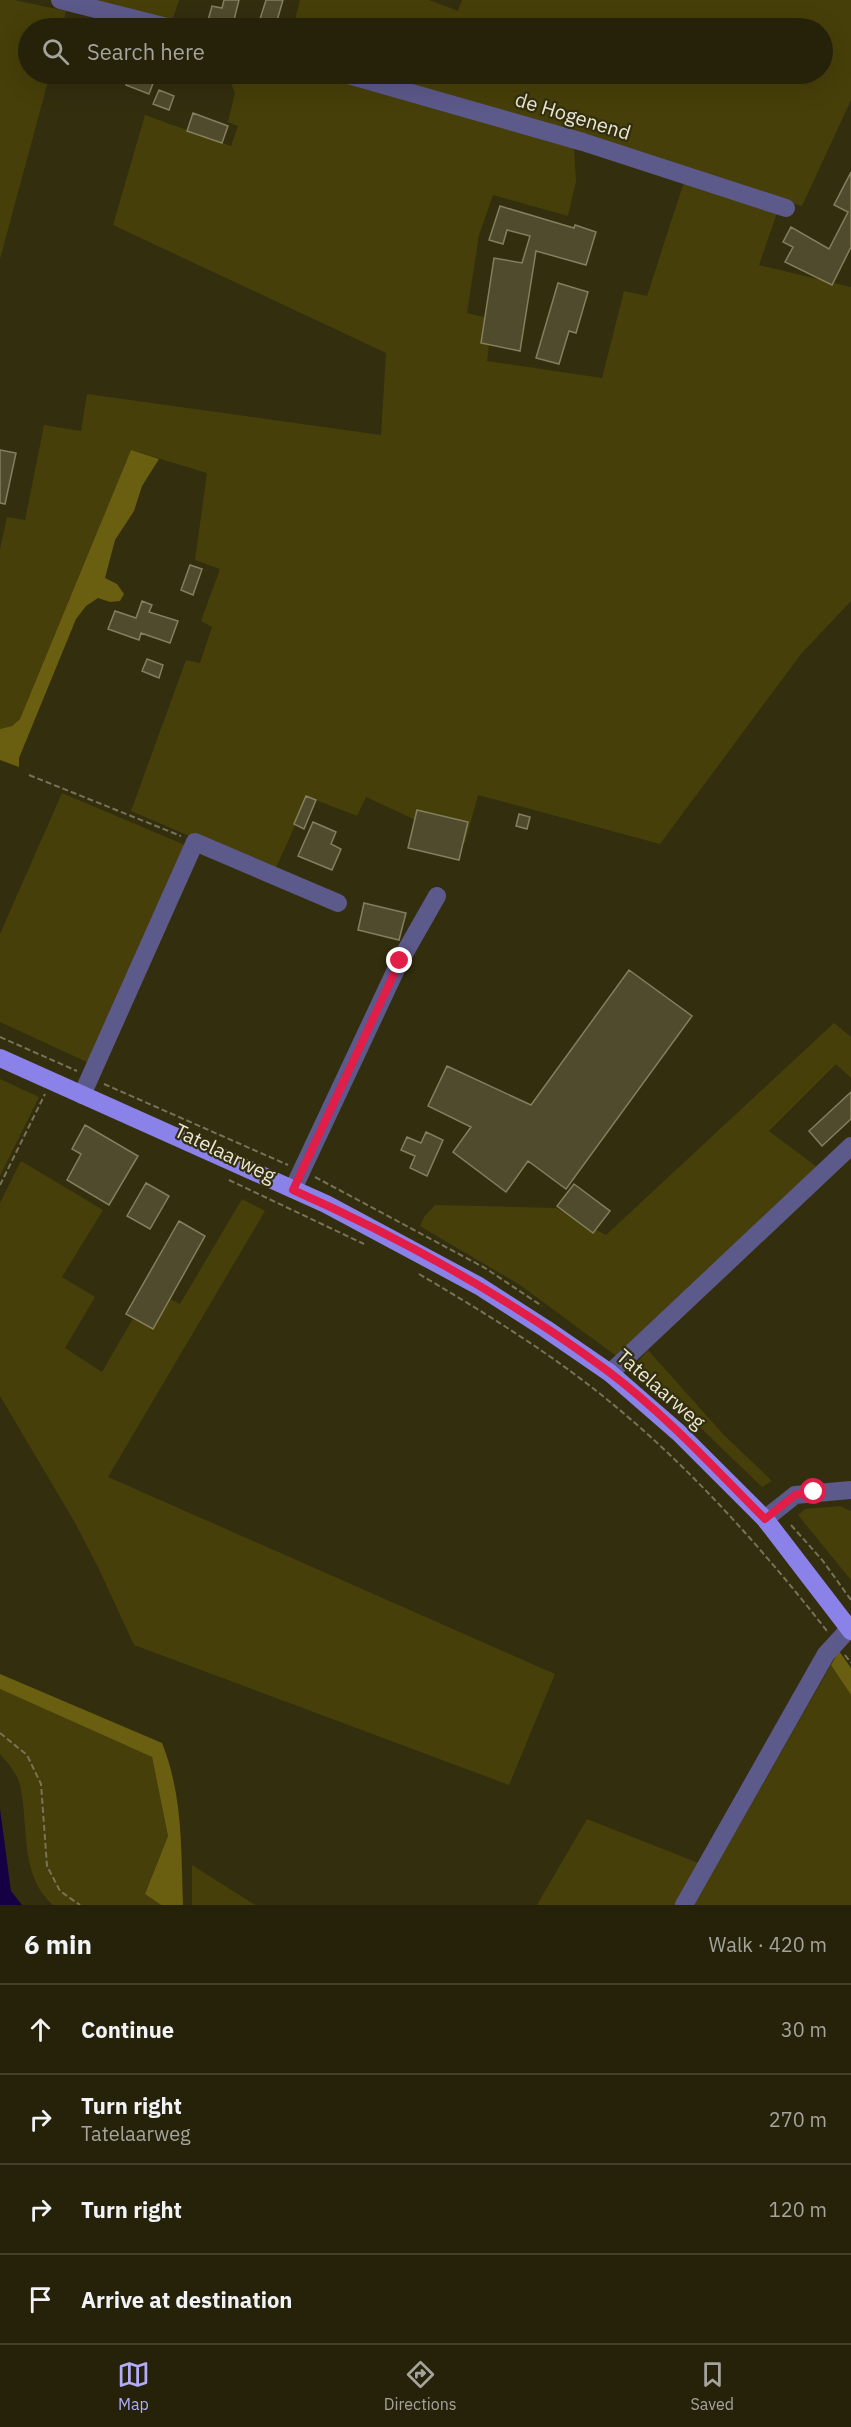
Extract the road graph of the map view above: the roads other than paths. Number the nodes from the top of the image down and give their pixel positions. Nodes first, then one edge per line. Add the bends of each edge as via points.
1 (60, 0) edge
2 (131, 18) edge
3 (380, 84) edge
4 (786, 208) dead end
5 (437, 896) dead end
6 (338, 903) dead end
7 (0, 1058) edge
8 (82, 1095) junction
9 (851, 1146) edge
10 (293, 1190) junction
11 (610, 1373) junction
12 (851, 1490) edge
13 (765, 1519) junction
14 (850, 1630) edge
15 (684, 1905) edge

1 - 2 street
3 - 4 street, de Hogenend via 583,142
5 - 10 street via 400,961
6 - 8 street via 195,842
7 - 8 main road, Tatelaarweg via 44,1088
8 - 10 main road, Tatelaarweg
9 - 11 street
10 - 11 main road, Tatelaarweg via 479,1286
11 - 13 main road, Tatelaarweg via 679,1433
12 - 13 street via 795,1495
13 - 14 main road, Tatelaarweg
14 - 15 street via 826,1654

